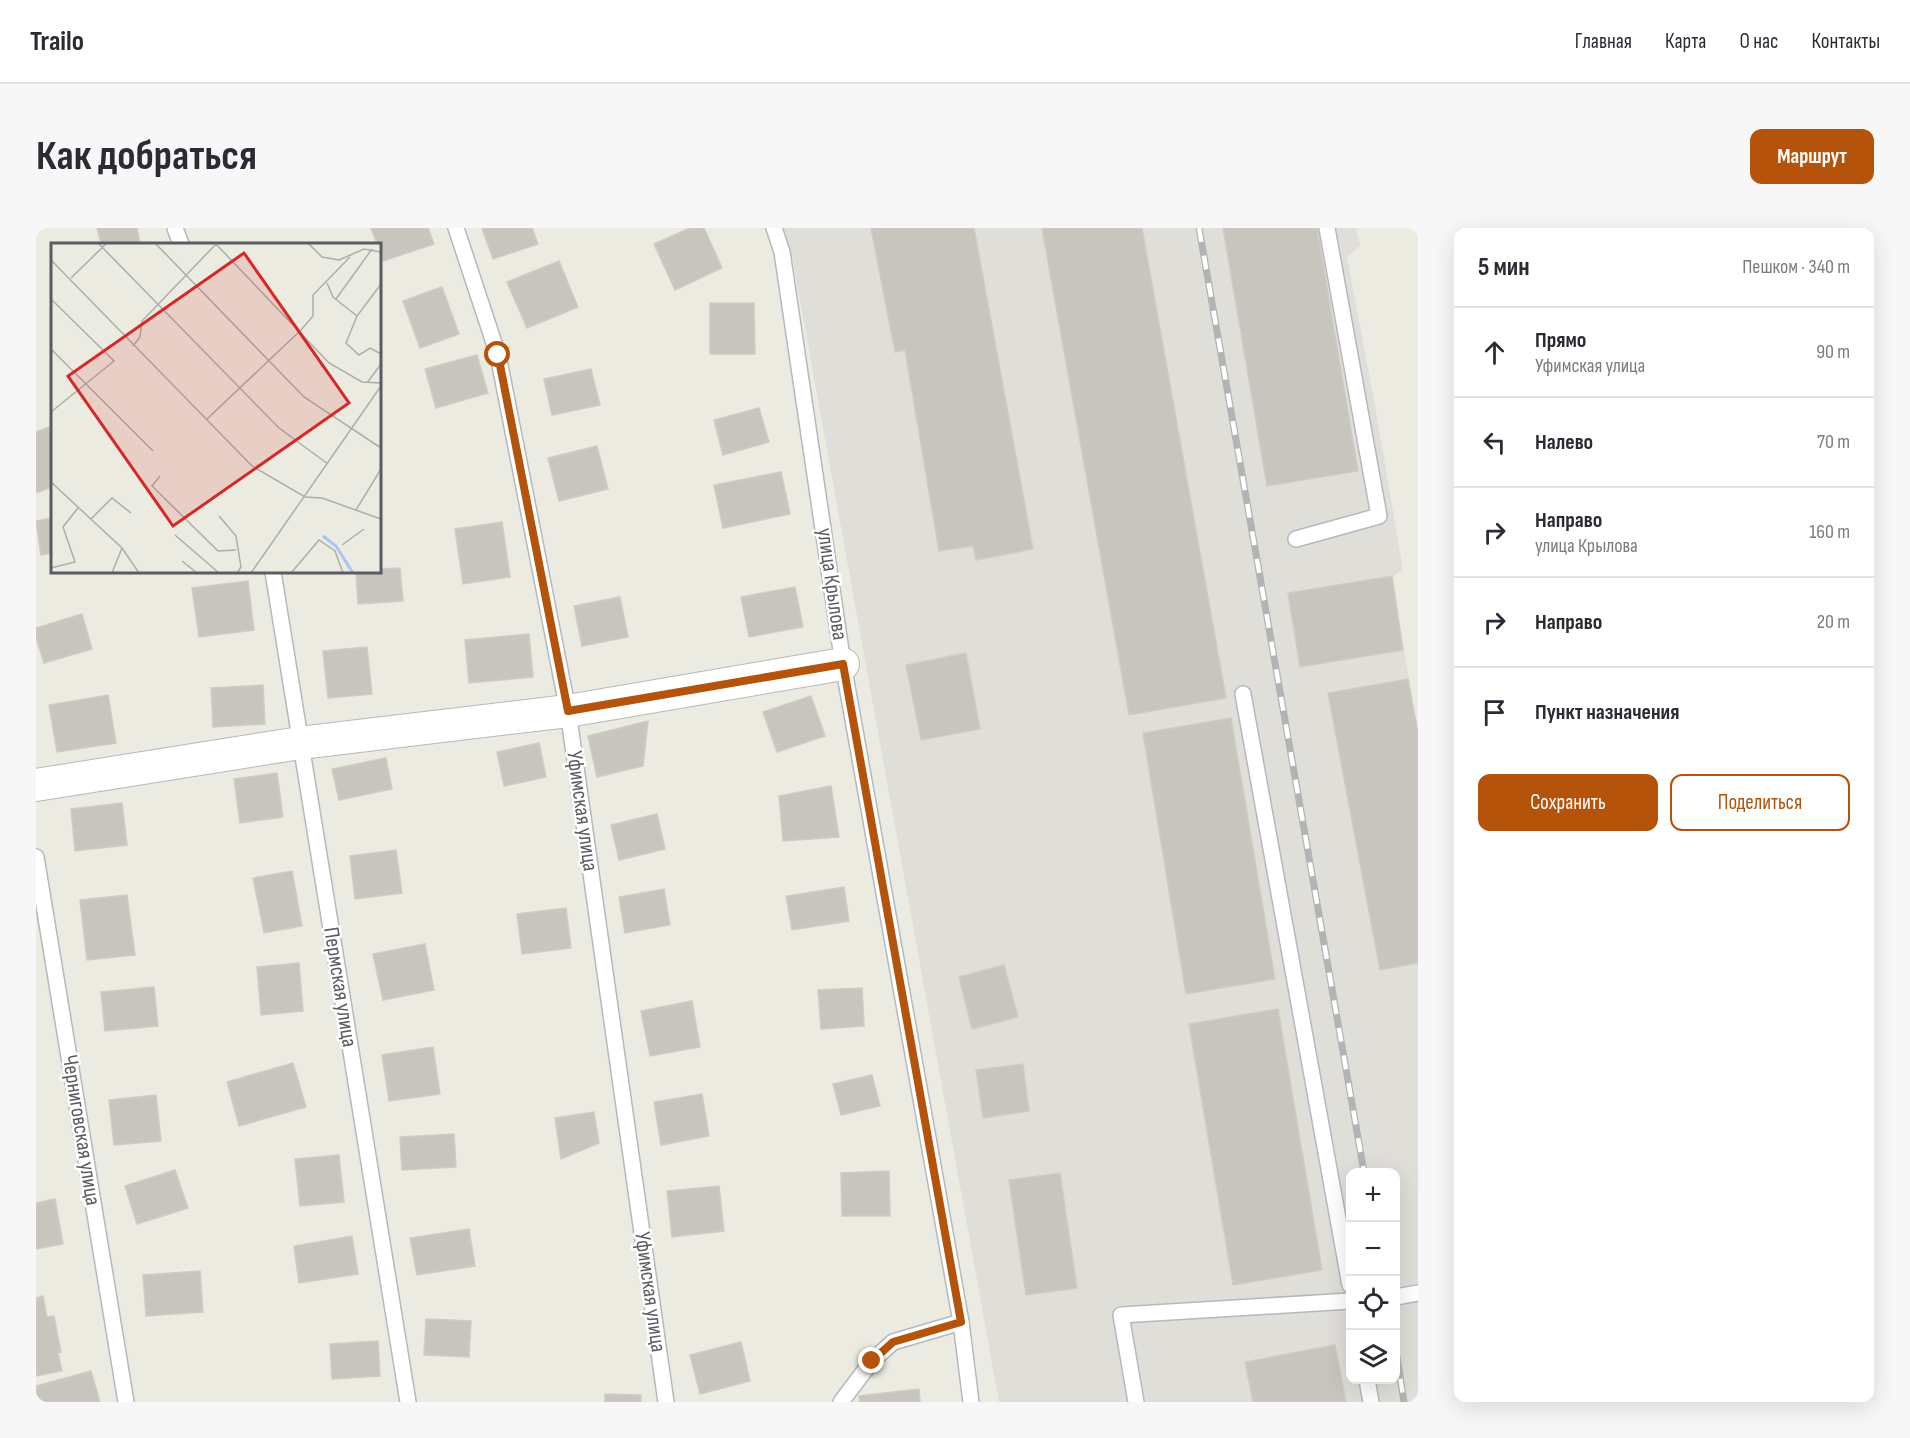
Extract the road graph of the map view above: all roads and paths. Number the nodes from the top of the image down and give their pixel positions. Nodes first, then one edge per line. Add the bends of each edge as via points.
1 (175, 228) edge
2 (456, 228) edge
3 (774, 228) edge
4 (1327, 228) edge
5 (181, 243) edge
6 (1296, 539) dead end
7 (273, 573) edge
8 (843, 664) junction
9 (1243, 694) dead end
10 (568, 711) junction
11 (300, 743) junction
12 (36, 785) edge
13 (36, 857) edge
14 (1348, 1276) edge
15 (1418, 1293) edge
16 (1400, 1296) edge
17 (1346, 1301) edge
18 (961, 1322) junction
19 (1368, 1384) edge
20 (126, 1402) edge
21 (408, 1402) edge
22 (666, 1402) edge
23 (842, 1402) edge
24 (970, 1402) edge
25 (1136, 1402) edge
26 (1371, 1402) edge

1 - 5 lane
2 - 10 lane, Уфимская улица via 498,355
3 - 8 lane, улица Крылова via 782,252
4 - 6 lane via 1379,516
7 - 11 lane, Пермская улица
8 - 10 street
8 - 18 lane, улица Крылова
9 - 14 lane
10 - 11 street
10 - 22 lane, Уфимская улица
11 - 12 street
11 - 21 lane, Пермская улица
13 - 20 lane, Черниговская улица
15 - 16 lane
17 - 25 lane via 1121,1315
18 - 23 lane via 893,1342 872,1361
18 - 24 lane, улица Крылова
19 - 26 lane

